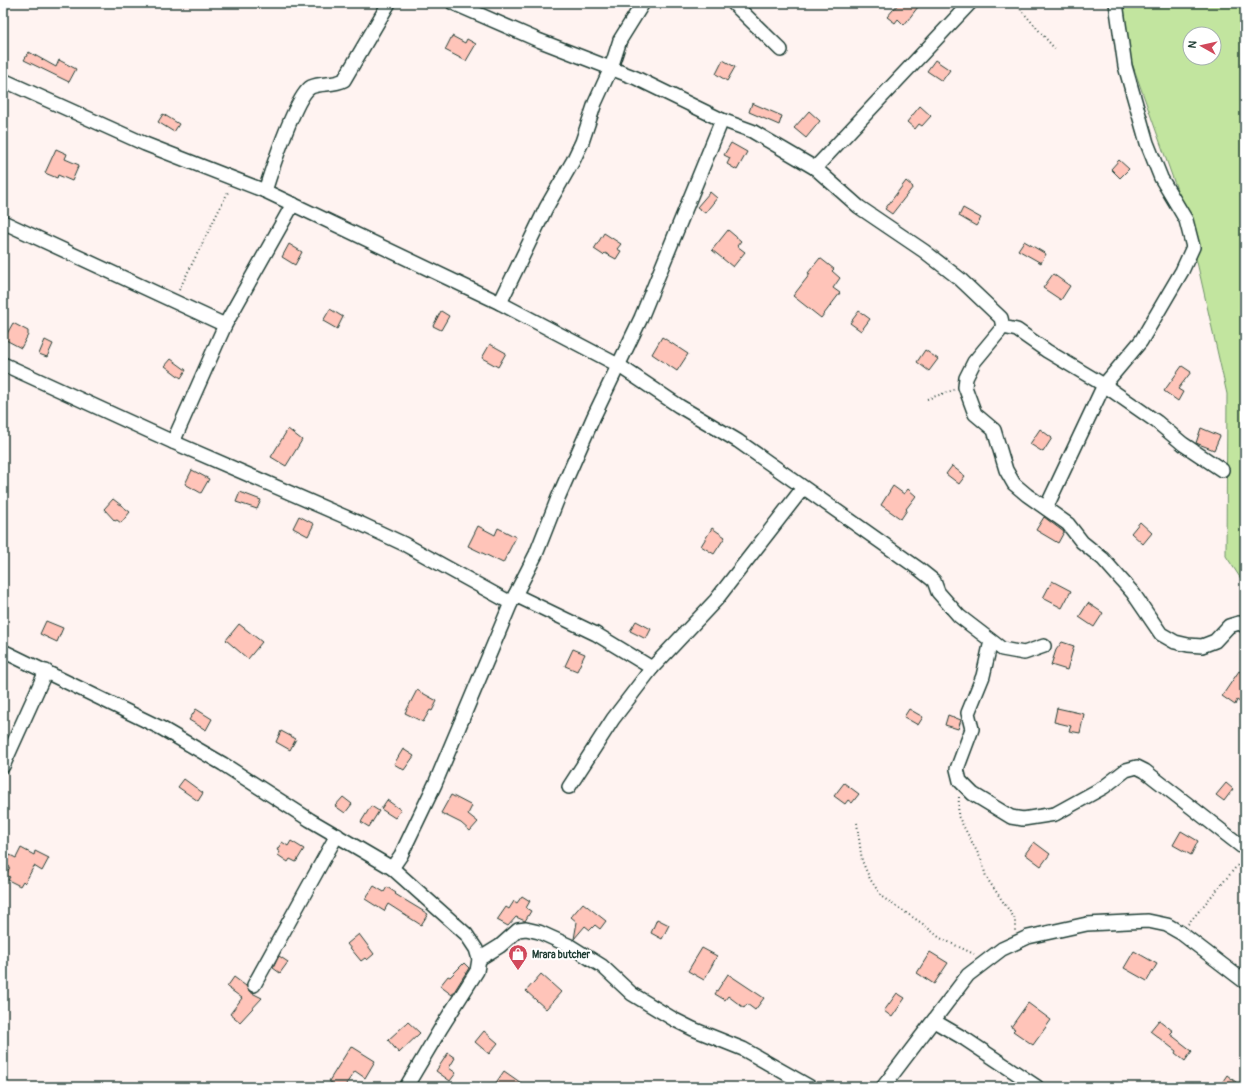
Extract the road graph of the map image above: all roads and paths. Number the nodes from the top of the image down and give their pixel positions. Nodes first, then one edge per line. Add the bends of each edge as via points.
1 (389, 3) edge
2 (453, 3) edge
3 (643, 3) edge
4 (733, 3) edge
5 (970, 3) edge
6 (1015, 3) edge
7 (1116, 3) edge
8 (1055, 49) dead end
9 (781, 50) dead end
10 (611, 68) junction
11 (3, 80) edge
12 (722, 120) junction
13 (815, 168) junction
14 (235, 179) junction
15 (265, 191) junction
16 (292, 204) junction
17 (3, 222) edge
18 (174, 300) junction
19 (500, 303) junction
20 (226, 325) junction
21 (1003, 327) junction
22 (3, 364) edge
23 (618, 365) junction
24 (965, 382) junction
25 (1104, 384) junction
26 (927, 399) dead end
27 (173, 442) junction
28 (1222, 470) dead end
29 (803, 488) junction
30 (1046, 508) junction
31 (513, 599) junction
32 (1245, 626) edge
33 (991, 641) junction
34 (1044, 646) dead end
35 (3, 651) edge
36 (652, 668) junction
37 (46, 671) junction
38 (3, 766) edge
39 (960, 781) junction
40 (569, 787) dead end
41 (858, 823) dead end
42 (337, 835) junction
43 (1245, 849) edge
44 (1245, 857) edge
45 (392, 868) junction
46 (1181, 932) junction
47 (1014, 944) junction
48 (479, 959) junction
49 (986, 959) junction
50 (1245, 982) edge
51 (254, 985) dead end
52 (934, 1021) junction
53 (406, 1087) edge
54 (810, 1087) edge
55 (883, 1087) edge
56 (1037, 1087) edge

1 - 15 street via 344,80 332,85 311,87 306,92 287,130
2 - 10 street
3 - 10 street via 624,33
4 - 9 street
5 - 13 street
6 - 8 path
7 - 25 street via 1125,66 1147,143 1161,178 1186,220 1193,247 1144,337
10 - 12 street
10 - 19 street via 582,142 546,208
11 - 14 street via 145,144
12 - 13 street via 752,131
12 - 23 street via 641,318
13 - 21 street via 859,207 960,279 1001,318
14 - 15 street
14 - 18 path
15 - 16 street
16 - 19 street
16 - 20 street
17 - 18 street
18 - 20 street
19 - 23 street
20 - 27 street
21 - 24 street via 974,362
21 - 25 street via 1017,330 1047,351
22 - 27 street
23 - 29 street via 685,410 738,441
23 - 31 street via 558,498 536,554
24 - 26 path via 967,379 949,392
24 - 30 street via 975,414 994,430 1009,477 1019,489
25 - 28 street
25 - 30 street
27 - 31 street via 364,525
29 - 33 street via 934,581 938,592 951,607
29 - 36 street via 716,600
30 - 32 street via 1068,524 1082,542 1103,559 1133,594 1161,634 1188,646 1202,646 1215,641 1229,626 1239,623
31 - 36 street via 596,634
31 - 45 street via 435,784 401,855
33 - 34 street via 1002,649 1019,652 1030,652
33 - 39 street via 983,676 968,713 972,729 957,768
35 - 37 street
36 - 40 street via 612,719
37 - 38 street
37 - 42 street via 167,732
39 - 43 street via 973,794 1011,817 1037,818 1055,814 1104,787 1126,770 1137,767
39 - 47 path via 958,816 982,861 986,877 1015,919
41 - 49 path via 862,861 882,896 940,938
42 - 45 street
42 - 51 street
44 - 46 path
45 - 48 street via 466,934
46 - 47 street via 1167,925 1148,921 1121,921 1087,924 1028,937
46 - 50 street
47 - 49 street
48 - 53 street via 478,971
48 - 54 street via 500,946 518,930 540,932 570,946 602,966 632,994 681,1023 743,1049
49 - 52 street via 963,980
52 - 55 street
52 - 56 street

